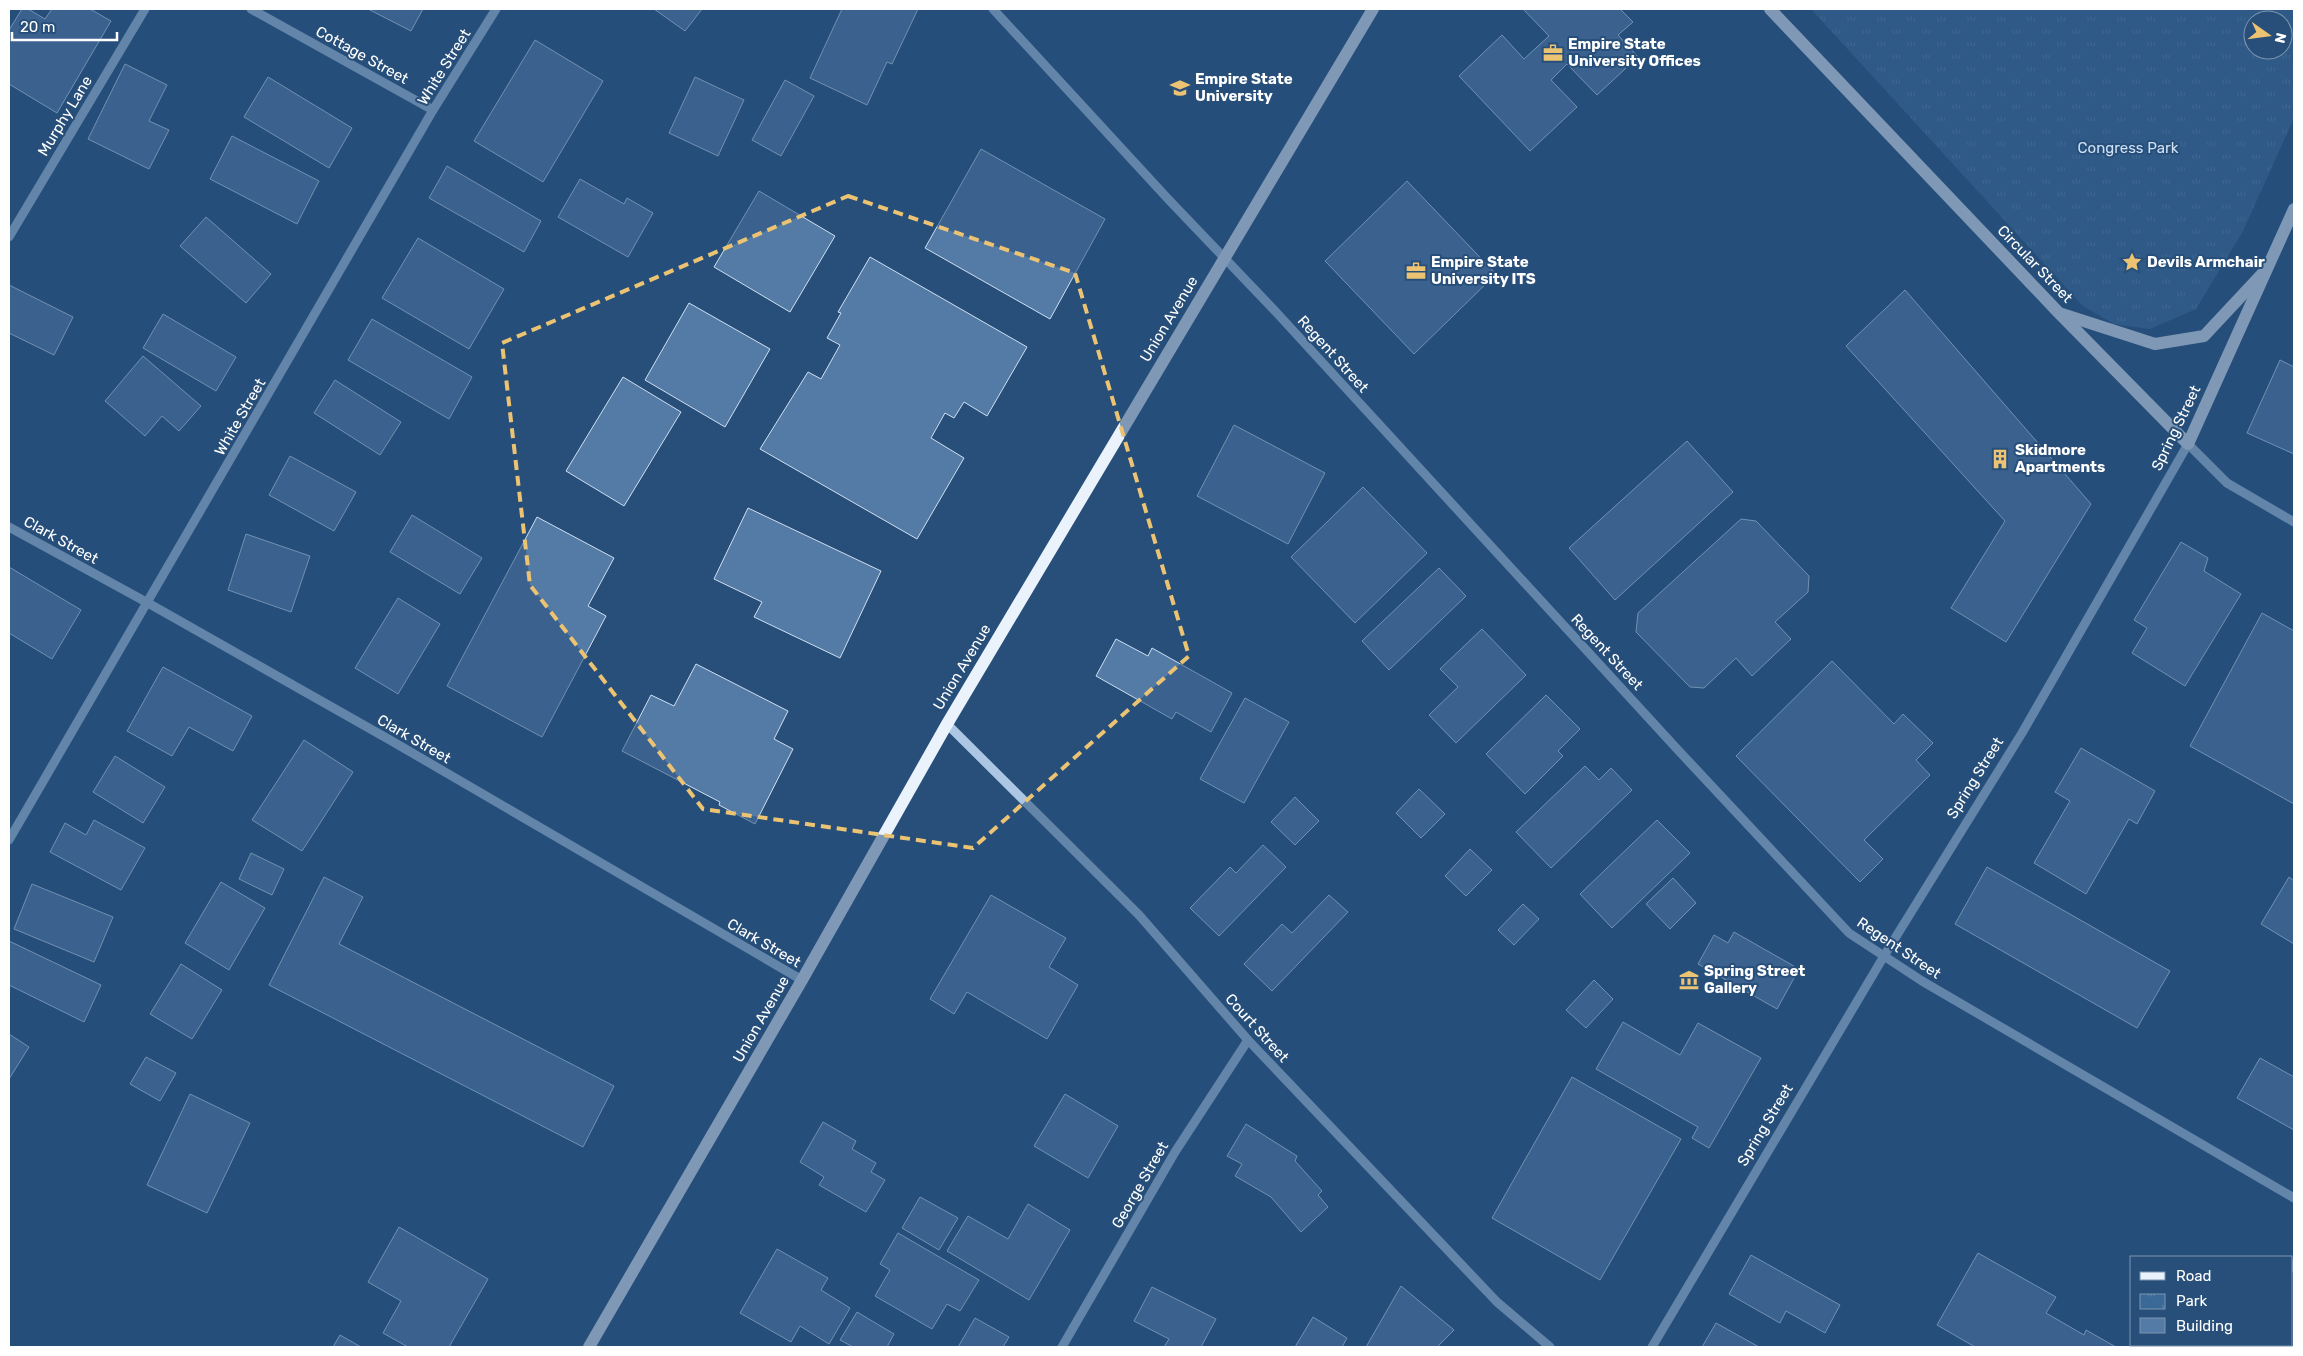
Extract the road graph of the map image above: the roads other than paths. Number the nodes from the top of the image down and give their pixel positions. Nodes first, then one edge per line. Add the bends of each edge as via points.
1 (145, 9) edge
2 (251, 9) edge
3 (496, 9) edge
4 (993, 9) edge
5 (1373, 9) edge
6 (1770, 9) edge
7 (434, 110) junction
8 (2294, 209) edge
9 (9, 237) edge
10 (1224, 257) junction
11 (2270, 264) junction
12 (2058, 312) junction
13 (2188, 444) junction
14 (2294, 522) edge
15 (9, 527) edge
16 (148, 603) junction
17 (947, 724) junction
18 (9, 840) edge
19 (1884, 956) junction
20 (802, 980) junction
21 (1248, 1040) junction
22 (2294, 1198) edge
23 (589, 1347) edge
24 (1062, 1347) edge
25 (1550, 1347) edge
26 (1652, 1347) edge

1 - 9 street, Murphy Lane
2 - 7 street, Cottage Street
3 - 7 street, White Street
4 - 10 street, Regent Street
5 - 10 main road, Union Avenue
6 - 12 main road, Circular Street
7 - 16 street, White Street
8 - 11 main road, Spring Street
10 - 17 main road, Union Avenue
10 - 19 street, Regent Street via 1835,918
11 - 12 main road via 2204,336 2156,344
11 - 13 main road, Spring Street
12 - 13 main road, Circular Street
13 - 14 street, Circular Street via 2227,483
13 - 19 street, Spring Street via 2022,733
15 - 16 street, Clark Street
16 - 18 street, White Street
16 - 20 street, Clark Street
17 - 20 main road, Union Avenue
17 - 21 street, Court Street via 1139,915
19 - 22 street, Regent Street
19 - 26 street, Spring Street
20 - 23 main road, Union Avenue
21 - 24 street, George Street via 1175,1152
21 - 25 street, Court Street via 1497,1302

